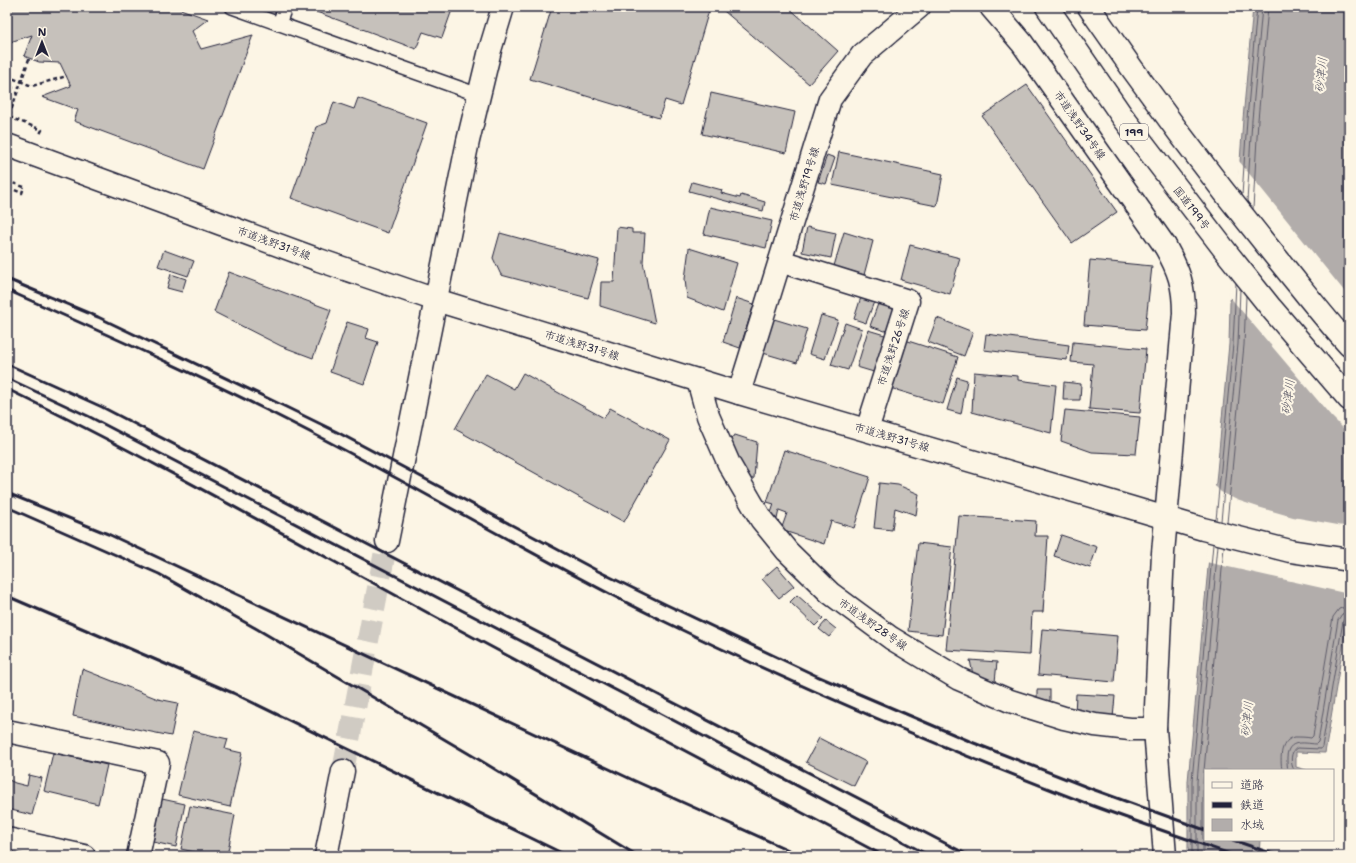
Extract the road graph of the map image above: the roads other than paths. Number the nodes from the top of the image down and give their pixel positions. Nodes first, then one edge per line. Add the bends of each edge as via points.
1 (232, 7) edge
2 (285, 7) edge
3 (495, 7) edge
4 (503, 7) edge
5 (919, 7) edge
6 (991, 7) edge
7 (1047, 7) edge
8 (1089, 7) edge
9 (279, 24) junction
10 (490, 50) junction
11 (478, 95) junction
12 (7, 145) edge
13 (780, 261) junction
14 (436, 300) junction
15 (1349, 345) edge
16 (698, 380) junction
17 (739, 393) junction
18 (1349, 399) edge
19 (867, 430) junction
20 (1166, 518) junction
21 (387, 542) tunnel mouth
22 (1349, 560) edge
23 (1155, 729) junction
24 (7, 731) edge
25 (343, 771) tunnel mouth
26 (7, 839) edge
27 (84, 856) edge
28 (138, 856) edge
29 (326, 856) edge
30 (1164, 856) edge

1 - 9 lane
2 - 9 lane
3 - 10 main road
4 - 10 main road
5 - 13 main road, 市道浅野19号線 via 862,55 830,99
6 - 20 main road, 市道浅野34号線 via 1022,43 1165,246 1179,276 1184,298 1184,313
7 - 18 main road, 国道199号 / 199 via 1122,116 1227,253 1270,308
8 - 15 main road via 1180,136
9 - 11 lane
10 - 11 main road
11 - 14 main road
12 - 14 main road, 市道浅野31号線 via 319,260
13 - 17 main road, 市道浅野19号線
13 - 19 main road, 市道浅野26号線 via 908,301
14 - 16 main road, 市道浅野31号線
14 - 21 main road
16 - 17 main road, 市道浅野31号線
16 - 23 main road, 市道浅野28号線 via 708,416 729,464 761,519 787,551 830,593 891,638 959,679 1010,701 1095,725
17 - 19 main road, 市道浅野31号線
19 - 20 main road, 市道浅野31号線
20 - 22 main road, 市道浅野31号線 via 1290,551
20 - 23 main road, 市道浅野34号線 via 1162,554
23 - 30 main road, 市道浅野34号線
24 - 28 main road via 158,763
25 - 29 main road
26 - 27 main road

